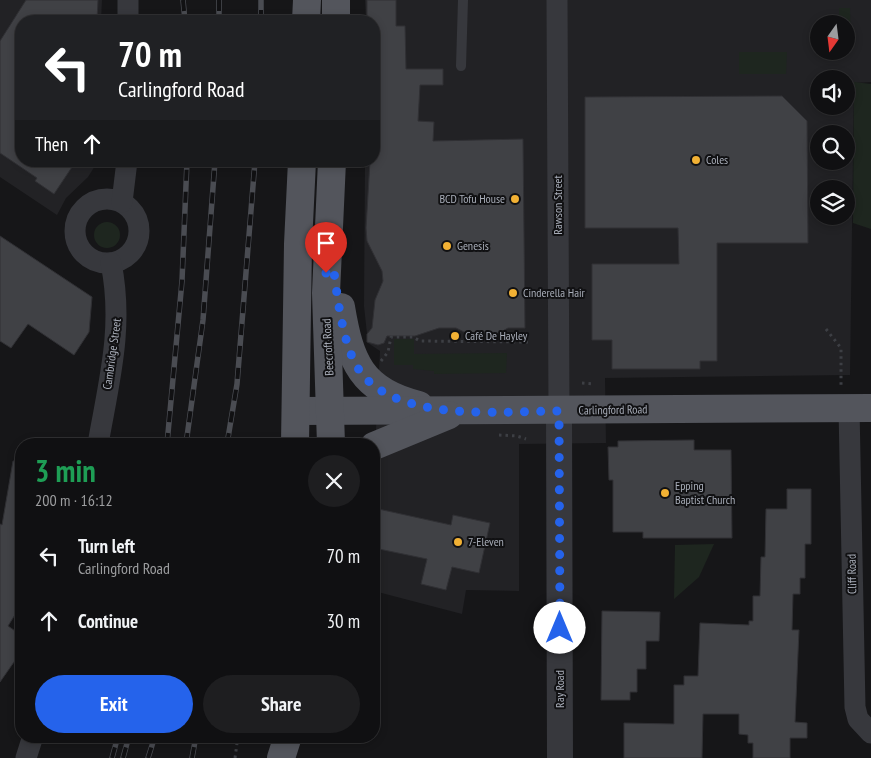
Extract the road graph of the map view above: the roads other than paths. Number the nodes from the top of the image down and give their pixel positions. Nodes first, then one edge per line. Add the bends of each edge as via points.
1 (128, 0) edge
2 (307, 0) edge
3 (336, 0) edge
4 (463, 0) edge
5 (557, 0) edge
6 (128, 15) edge
7 (306, 15) edge
8 (336, 15) edge
9 (461, 66) dead end
10 (126, 167) edge
11 (302, 167) edge
12 (332, 167) edge
13 (122, 202) junction
14 (329, 234) junction
15 (111, 263) junction
16 (853, 408) edge
17 (330, 410) junction
18 (296, 411) junction
19 (460, 411) junction
20 (559, 411) junction
21 (99, 438) edge
22 (295, 438) edge
23 (331, 438) edge
24 (380, 444) edge
25 (871, 733) edge
26 (31, 743) edge
27 (266, 743) edge
28 (286, 743) edge
29 (26, 758) edge
30 (262, 758) edge
31 (281, 758) edge
32 (560, 758) edge

1 - 6 street
2 - 7 main road
3 - 8 main road
4 - 9 lane
5 - 20 street, Rawson Street
10 - 13 street
11 - 18 main road
12 - 14 main road, Beecroft Road
13 - 15 street via 136,217 139,236 129,254
13 - 15 street via 102,199 92,202 84,208 75,225 74,235 83,253 91,260
14 - 17 main road, Beecroft Road via 326,293
14 - 19 main road via 346,337 360,372 379,389 403,400
15 - 21 street, Cambridge Street via 118,327
16 - 20 main road, Carlingford Road
16 - 25 street, Cliff Road via 855,707 858,719
17 - 18 main road, Carlingford Road
17 - 19 main road, Carlingford Road
17 - 23 main road, Beecroft Road
18 - 22 main road
19 - 20 main road, Carlingford Road
19 - 24 main road
20 - 32 street, Ray Road
26 - 29 street
27 - 30 main road
28 - 31 main road

